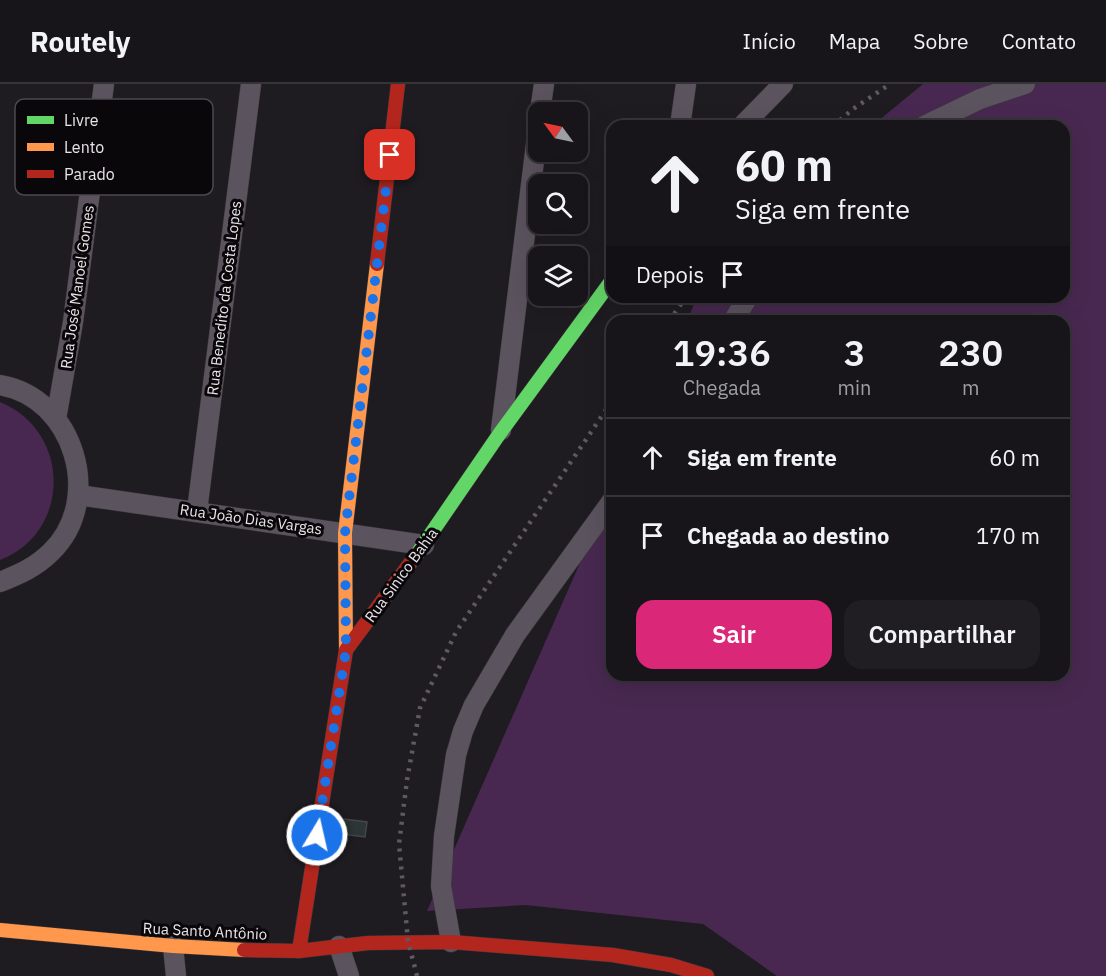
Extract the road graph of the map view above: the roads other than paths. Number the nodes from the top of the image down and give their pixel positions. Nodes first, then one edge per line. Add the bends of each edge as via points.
1 (104, 84) edge
2 (251, 84) edge
3 (398, 84) edge
4 (544, 84) edge
5 (686, 84) edge
6 (783, 84) edge
7 (1025, 84) edge
8 (102, 99) edge
9 (541, 102) edge
10 (681, 120) edge
11 (748, 120) edge
12 (936, 120) edge
13 (534, 162) edge
14 (90, 195) edge
15 (606, 288) edge
16 (0, 385) edge
17 (56, 419) junction
18 (500, 433) junction
19 (78, 495) junction
20 (606, 509) edge
21 (197, 512) junction
22 (345, 533) junction
23 (424, 545) junction
24 (0, 582) edge
25 (346, 650) junction
26 (0, 930) edge
27 (458, 942) junction
28 (173, 946) junction
29 (339, 946) junction
30 (299, 951) junction
31 (176, 976) edge
32 (348, 976) edge
33 (707, 976) edge

1 - 8 street, Rua José Manoel Gomes
2 - 21 street, Rua Benedito da Costa Lopes
3 - 22 street
4 - 9 street
5 - 10 street
6 - 11 street
7 - 12 street via 980,99
13 - 18 street
14 - 17 street, Rua José Manoel Gomes
15 - 18 street, Rua Sinico Bahia
16 - 17 street via 35,399
17 - 19 street via 71,442 78,468
18 - 23 street, Rua Sinico Bahia
19 - 21 street, Rua João Dias Vargas
19 - 24 street via 70,525 53,551 29,570
20 - 27 street via 515,635 485,684 463,731 448,797 441,886
21 - 22 street, Rua João Dias Vargas
22 - 23 street, Rua João Dias Vargas
22 - 25 street
23 - 25 street, Rua Sinico Bahia
25 - 30 street, Rua Sinico Bahia
26 - 28 street, Rua Santo Antônio
27 - 29 street, Rua Santo Antônio
27 - 33 street, Rua Santo Antônio via 614,955
28 - 30 street, Rua Santo Antônio
28 - 31 street
29 - 30 street, Rua Santo Antônio
29 - 32 street

